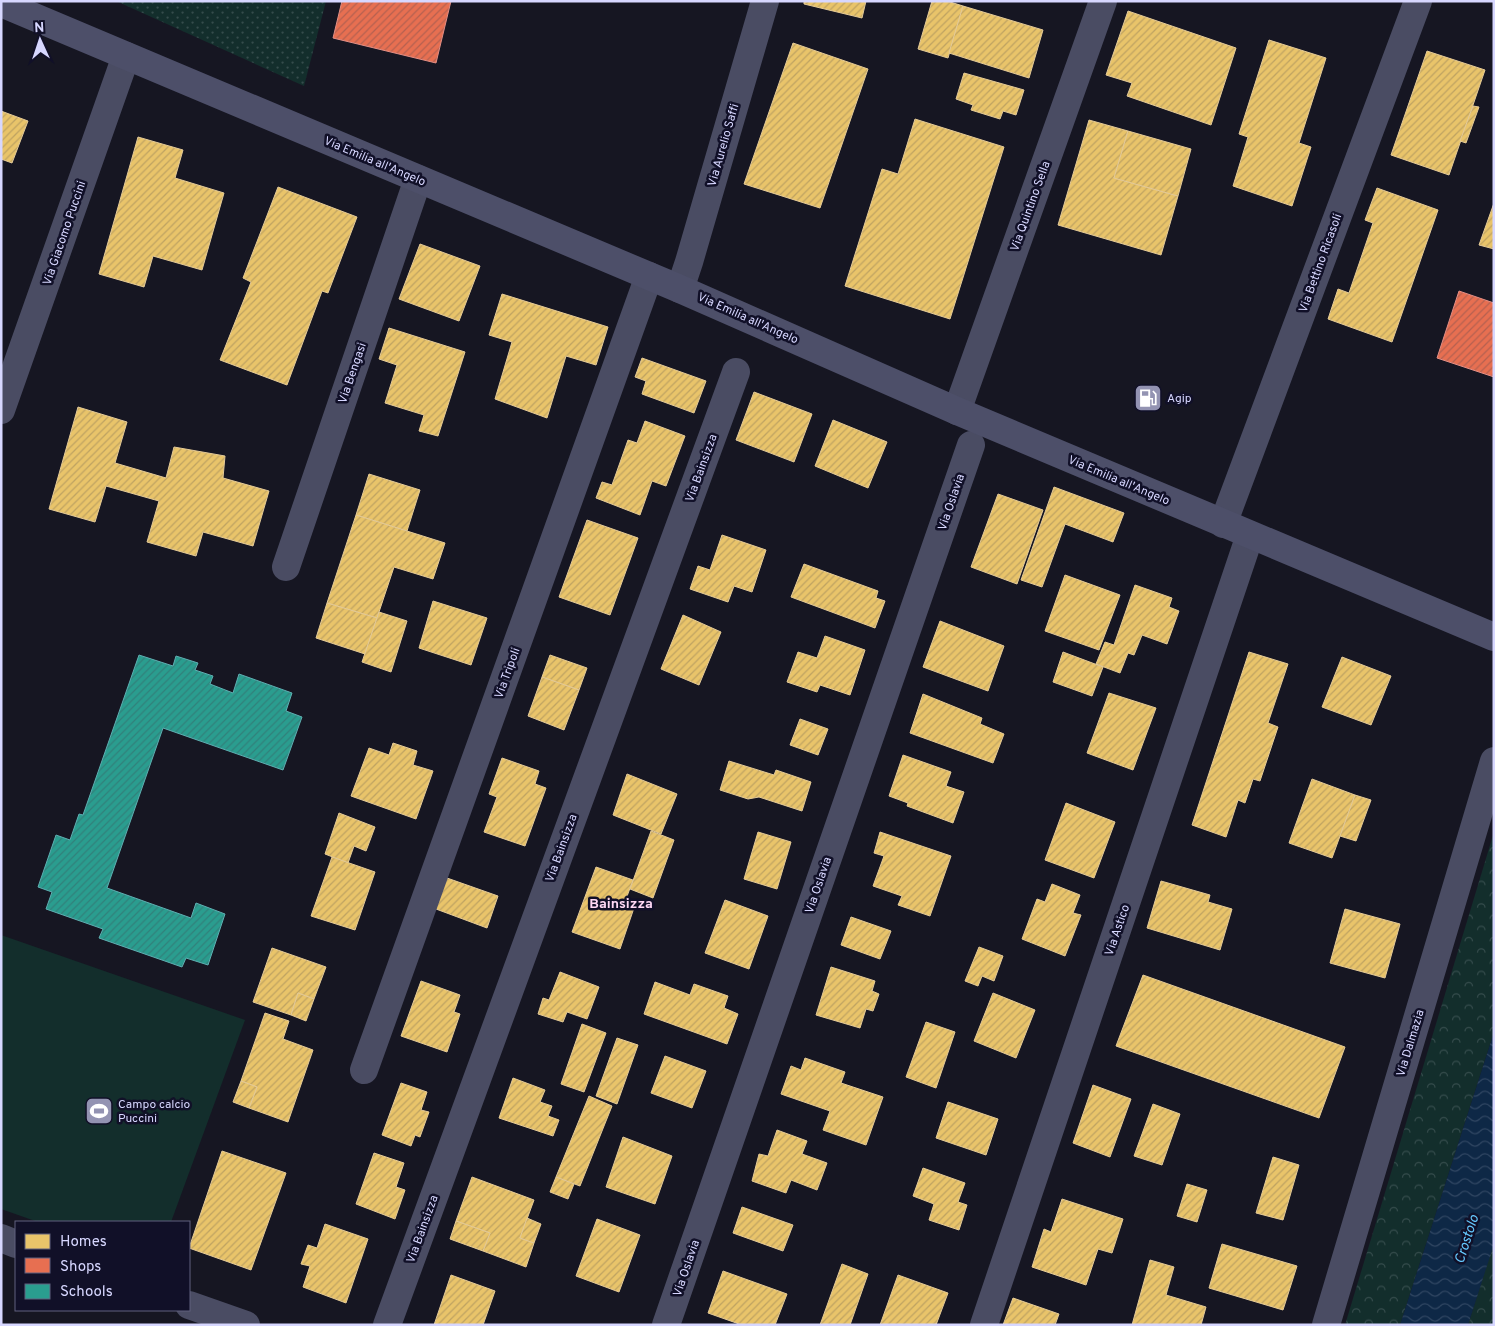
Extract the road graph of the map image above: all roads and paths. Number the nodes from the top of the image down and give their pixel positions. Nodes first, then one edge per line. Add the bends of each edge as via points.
1 (765, 1) edge
2 (1103, 1) edge
3 (1418, 1) edge
4 (1, 2) edge
5 (126, 56) junction
6 (418, 179) junction
7 (650, 276) junction
8 (680, 289) junction
9 (736, 372) dead end
10 (1, 410) edge
11 (958, 411) junction
12 (970, 446) dead end
13 (1223, 524) junction
14 (1250, 535) junction
15 (286, 567) dead end
16 (1494, 637) edge
17 (1494, 761) edge
18 (364, 1070) dead end
19 (1, 1238) edge
20 (15, 1244) edge
21 (190, 1305) edge
22 (246, 1325) edge
23 (387, 1325) edge
24 (666, 1325) edge
25 (984, 1325) edge
26 (1326, 1325) edge

1 - 8 street, Via Aurelio Saffi
2 - 11 street, Via Quintino Sella
3 - 13 street, Via Bettino Ricasoli
4 - 5 main road, Via Emilia all'Angelo
5 - 6 main road, Via Emilia all'Angelo
5 - 10 street, Via Giacomo Puccini
6 - 7 main road, Via Emilia all'Angelo
6 - 15 street, Via Bengasi
7 - 8 main road, Via Emilia all'Angelo
7 - 18 street, Via Tripoli
8 - 11 main road, Via Emilia all'Angelo
9 - 23 street, Via Bainsizza
11 - 13 main road, Via Emilia all'Angelo
12 - 24 street, Via Oslavia
13 - 14 main road, Via Emilia all'Angelo
14 - 16 main road, Via Emilia all'Angelo
14 - 25 street, Via Astico
17 - 26 street, Via Dalmazia
19 - 20 street
21 - 22 street

